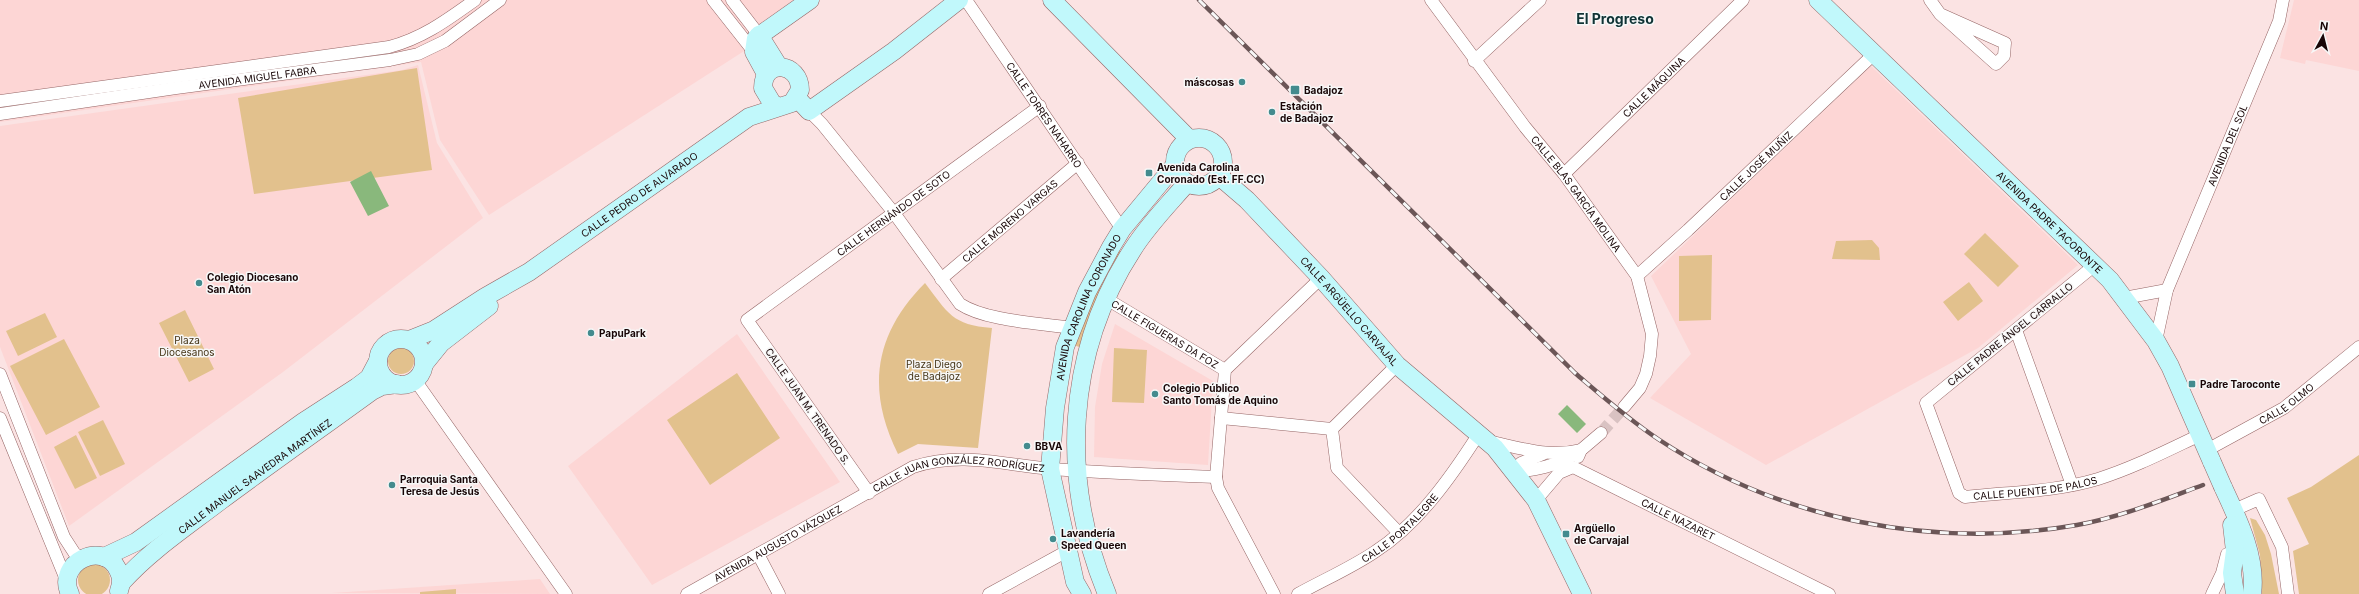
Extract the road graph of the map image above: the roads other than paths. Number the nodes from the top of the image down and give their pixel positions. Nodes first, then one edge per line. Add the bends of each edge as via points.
1 (475, 0) edge
2 (500, 0) edge
3 (713, 0) edge
4 (732, 0) edge
5 (810, 0) edge
6 (959, 0) edge
7 (966, 0) edge
8 (1052, 0) edge
9 (1431, 0) edge
10 (1540, 0) edge
11 (1743, 0) edge
12 (1818, 0) edge
13 (1930, 0) edge
14 (2283, 0) edge
15 (1940, 14) junction
16 (760, 29) junction
17 (754, 52) junction
18 (1874, 54) junction
19 (1474, 61) junction
20 (769, 76) junction
21 (797, 98) junction
22 (0, 101) edge
23 (1040, 106) junction
24 (779, 107) junction
25 (809, 111) junction
26 (0, 114) edge
27 (749, 117) junction
28 (1189, 140) junction
29 (1078, 162) junction
30 (1175, 165) junction
31 (1564, 174) junction
32 (1219, 176) junction
33 (1187, 183) junction
34 (894, 213) junction
35 (1122, 230) junction
36 (2095, 265) junction
37 (530, 272) junction
38 (1637, 276) junction
39 (1321, 278) junction
40 (941, 279) junction
41 (2167, 290) junction
42 (1105, 298) junction
43 (2124, 298) junction
44 (747, 320) joint
45 (1071, 328) junction
46 (2016, 330) junction
47 (409, 340) junction
48 (2156, 341) junction
49 (2359, 347) edge
50 (378, 361) junction
51 (424, 364) junction
52 (1397, 365) junction
53 (1225, 370) junction
54 (0, 374) edge
55 (415, 380) junction
56 (396, 384) junction
57 (1926, 403) joint
58 (1624, 407) tunnel mouth
59 (0, 418) edge
60 (1221, 418) junction
61 (1332, 429) junction
62 (1601, 433) tunnel mouth
63 (1482, 438) junction
64 (2206, 449) junction
65 (1581, 450) junction
66 (1548, 453) junction
67 (1573, 467) junction
68 (1050, 469) junction
69 (1076, 471) junction
70 (1513, 472) junction
71 (1216, 477) junction
72 (2072, 485) junction
73 (869, 493) junction
74 (1536, 500) junction
75 (2233, 514) junction
76 (1400, 533) junction
77 (1069, 550) junction
78 (758, 554) junction
79 (83, 557) junction
80 (104, 557) junction
81 (2232, 583) edge
82 (120, 590) edge
83 (69, 591) edge
84 (996, 592) edge
85 (566, 594) edge
86 (687, 594) edge
87 (779, 594) edge
88 (1082, 594) edge
89 (1107, 594) edge
90 (1274, 594) edge
91 (1298, 594) edge
92 (1582, 594) edge
93 (1829, 594) edge
94 (2212, 594) edge
95 (2251, 594) edge
96 (2288, 594) edge

1 - 22 street, AVENIDA MIGUEL FABRA via 436,28 412,41 389,47
2 - 26 street, AVENIDA MIGUEL FABRA via 445,41 418,54
3 - 17 street
4 - 16 street
5 - 16 main road
6 - 25 main road via 894,51
7 - 23 street, CALLE TORRES NAHARRO
8 - 28 main road
9 - 19 street, CALLE BLAS GARCÍA MOLINA
10 - 19 street
11 - 31 street, CALLE MÁQUINA
12 - 18 main road, AVENIDA PADRE TACORONTE
13 - 15 street
14 - 41 street, AVENIDA DEL SOL via 2280,21
15 - 15 street via 2005,43 2004,56 1996,64
16 - 17 main road
16 - 20 main road
17 - 20 main road
18 - 36 main road, AVENIDA PADRE TACORONTE
18 - 38 street, CALLE JOSÉ MUÑIZ
19 - 31 street, CALLE BLAS GARCÍA MOLINA
20 - 21 main road via 790,70 798,79 800,90
20 - 24 main road via 772,103
20 - 27 main road, CALLE PEDRO DE ALVARADO
21 - 24 main road via 792,103
21 - 25 main road
23 - 29 street, CALLE TORRES NAHARRO
23 - 34 street, CALLE HERNÁNDO DE SOTO
24 - 27 main road, CALLE PEDRO DE ALVARADO
25 - 34 street
27 - 37 main road, CALLE PEDRO DE ALVARADO
28 - 30 main road via 1178,150
28 - 32 main road via 1205,138 1218,146 1224,161
29 - 35 street, CALLE TORRES NAHARRO
29 - 40 street, CALLE MORENO VARGAS
30 - 33 main road via 1181,178
30 - 35 main road, AVENIDA CAROLINA CORONADO
31 - 38 street, CALLE BLAS GARCÍA MOLINA
32 - 33 main road via 1208,185 1194,186
32 - 39 main road, CALLE ARGÜELLO CARVAJAL via 1247,200
33 - 42 main road, AVENIDA CAROLINA CORONADO via 1134,247
34 - 40 street
34 - 44 street, CALLE HERNÁNDO DE SOTO
35 - 45 main road, AVENIDA CAROLINA CORONADO via 1099,267
36 - 43 main road, AVENIDA PADRE TACORONTE
36 - 46 street, CALLE PADRE ÁNGEL CARRALLO
37 - 47 main road, CALLE PEDRO DE ALVARADO via 434,330
37 - 51 main road, CALLE PEDRO DE ALVARADO via 441,343
38 - 58 street, CALLE BLAS GARCÍA MOLINA via 1652,334 1650,356 1640,388
39 - 52 main road, CALLE ARGÜELLO CARVAJAL
39 - 53 street, CALLE FIGUERAS DA FOZ
40 - 45 street via 951,295 972,312
41 - 43 street
41 - 48 street, AVENIDA DEL SOL
42 - 53 street, CALLE FIGUERAS DA FOZ
42 - 69 main road, AVENIDA CAROLINA CORONADO via 1080,378 1076,420
43 - 48 main road, AVENIDA PADRE TACORONTE
44 - 73 street, CALLE JUAN M. TRENADO S.
45 - 68 main road, AVENIDA CAROLINA CORONADO via 1059,379
46 - 57 street, CALLE PADRE ÁNGEL CARRALLO
46 - 72 street
47 - 50 main road via 391,341 382,349
47 - 51 main road via 422,353
48 - 64 main road, AVENIDA PADRE TACORONTE via 2170,366
49 - 64 street, CALLE OLMO via 2284,408
50 - 56 main road via 385,378
50 - 80 main road, CALLE MANUEL SAAVEDRA MARTÍNEZ via 369,378 357,387 136,542
51 - 55 main road
52 - 61 street
52 - 63 main road, CALLE ARGÜELLO CARVAJAL
53 - 60 street, CALLE FIGUERAS DA FOZ
54 - 79 street via 66,542 75,554
55 - 56 main road
55 - 85 street
56 - 82 main road, CALLE MANUEL SAAVEDRA MARTÍNEZ via 372,391 170,539 140,563
57 - 72 street, CALLE PUENTE DE PALOS via 1959,493 1965,497
59 - 83 street
60 - 61 street
60 - 71 street, CALLE FIGUERAS DA FOZ
61 - 76 street via 1337,468
62 - 65 street
63 - 66 street, CALLE ARGÜELLO CARVAJAL
63 - 70 main road, CALLE ARGÜELLO CARVAJAL
63 - 76 street, CALLE PORTALEGRE
64 - 72 street, CALLE PUENTE DE PALOS
64 - 75 main road, AVENIDA PADRE TACORONTE, bridge
65 - 66 street, CALLE ARGÜELLO CARVAJAL
65 - 67 street
65 - 70 street via 1563,462
66 - 70 street, CALLE ARGÜELLO CARVAJAL via 1520,463
67 - 74 street via 1559,473
67 - 93 street, CALLE NAZARET
68 - 69 street
68 - 73 street, CALLE JUAN GONZÁLEZ RODRÍGUEZ via 972,459 934,460 913,467
68 - 77 main road, AVENIDA CAROLINA CORONADO
69 - 71 street
69 - 89 main road, AVENIDA CAROLINA CORONADO via 1084,522 1094,562
70 - 74 main road, CALLE ARGÜELLO CARVAJAL
71 - 90 street, CALLE FIGUERAS DA FOZ via 1218,488
73 - 78 street, AVENIDA AUGUSTO VÁZQUEZ
74 - 92 main road, CALLE ARGÜELLO CARVAJAL
75 - 81 main road, AVENIDA PADRE TACORONTE via 2235,541
75 - 94 street via 2222,573
75 - 95 main road, AVENIDA PADRE TACORONTE via 2250,560
75 - 96 street via 2259,499 2282,548
76 - 91 street, CALLE PORTALEGRE via 1375,552
77 - 84 street
77 - 88 main road, AVENIDA CAROLINA CORONADO via 1075,582
78 - 86 street, AVENIDA AUGUSTO VÁZQUEZ
78 - 87 street
79 - 80 main road
79 - 83 main road via 71,568
80 - 82 main road via 116,566
81 - 94 street
81 - 95 street via 2244,575

